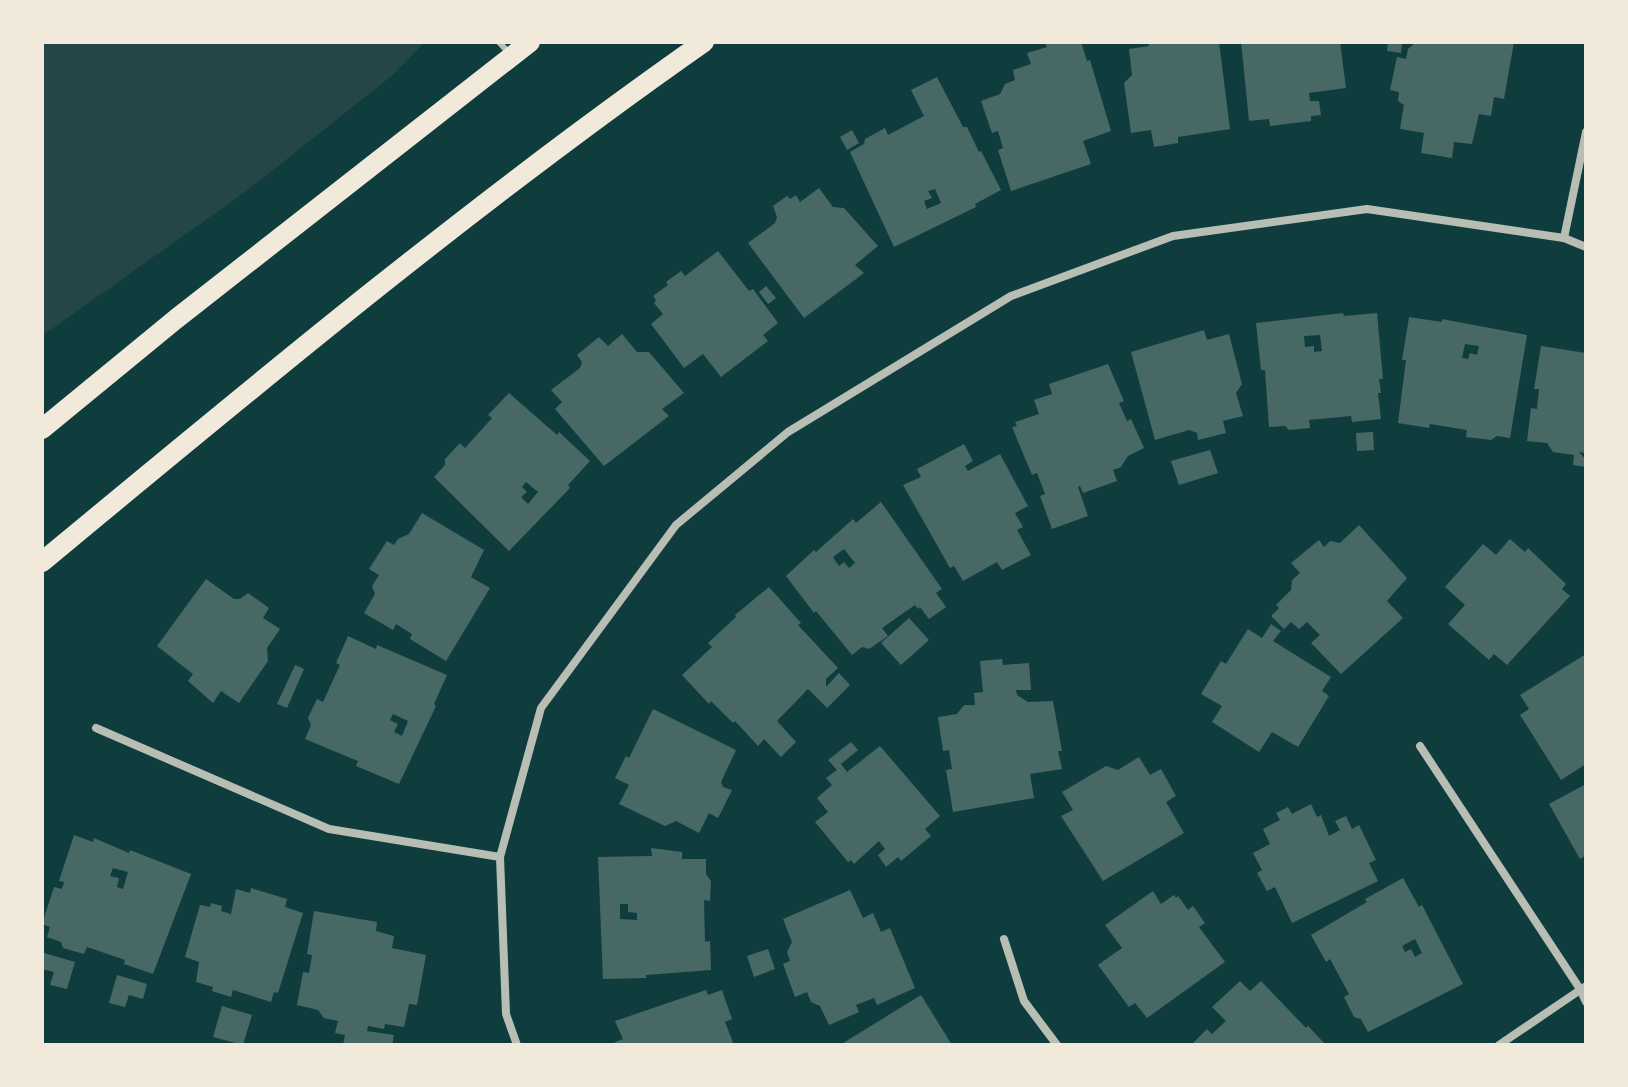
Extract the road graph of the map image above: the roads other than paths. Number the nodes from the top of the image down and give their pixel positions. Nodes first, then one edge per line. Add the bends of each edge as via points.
1 (530, 42) edge
2 (704, 42) edge
3 (508, 46) edge
4 (1586, 132) edge
5 (1564, 238) junction
6 (1586, 247) edge
7 (42, 429) edge
8 (42, 562) edge
9 (96, 728) dead end
10 (1420, 746) dead end
11 (500, 857) junction
12 (1004, 939) dead end
13 (1583, 987) edge
14 (1586, 1002) edge
15 (517, 1045) edge
16 (1057, 1045) edge
17 (1499, 1045) edge

1 - 3 main road
2 - 8 main road via 455,226
3 - 7 main road
4 - 5 street
5 - 6 street
5 - 11 street via 1367,209 1173,236 1011,296 788,432 676,525 541,708
9 - 11 street via 329,829
10 - 13 street
11 - 15 street via 506,1014
12 - 16 street via 1024,1001
13 - 14 street
13 - 17 street

